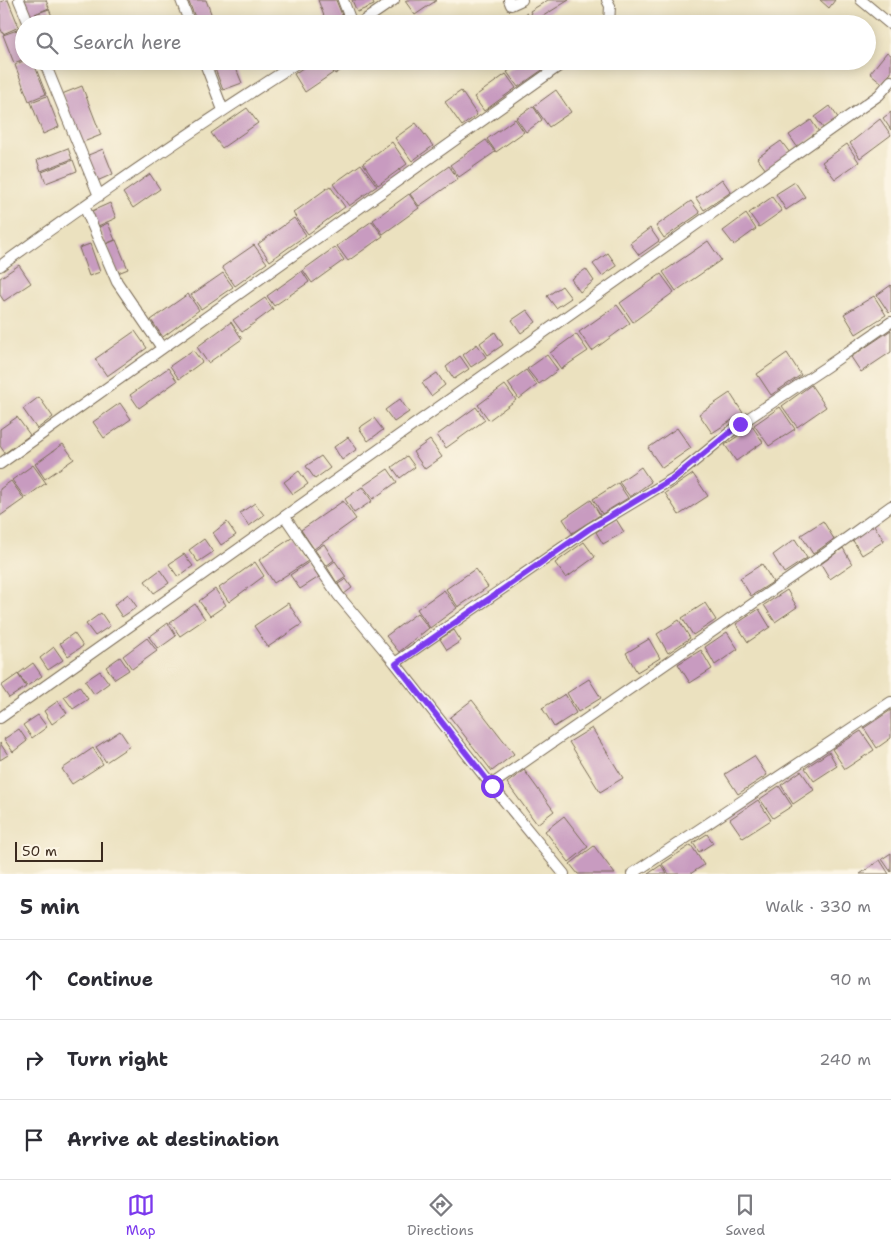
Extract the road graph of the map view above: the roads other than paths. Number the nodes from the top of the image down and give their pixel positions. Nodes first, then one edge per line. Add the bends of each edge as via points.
1 (19, 0) edge
2 (181, 0) edge
3 (343, 0) edge
4 (394, 0) edge
5 (509, 0) edge
6 (522, 0) edge
7 (607, 0) edge
8 (861, 0) edge
9 (25, 15) edge
10 (187, 15) edge
11 (349, 15) edge
12 (372, 15) edge
13 (610, 15) edge
14 (891, 26) edge
15 (48, 70) edge
16 (207, 70) edge
17 (286, 70) edge
18 (553, 70) edge
19 (891, 81) edge
20 (223, 110) junction
21 (99, 196) junction
22 (84, 206) junction
23 (0, 266) edge
24 (891, 322) edge
25 (162, 348) junction
26 (0, 464) edge
27 (891, 506) edge
28 (285, 516) junction
29 (396, 664) junction
30 (891, 702) edge
31 (0, 718) edge
32 (491, 785) junction
33 (564, 874) edge
34 (632, 874) edge

1 - 9 street
2 - 10 street
3 - 11 street
4 - 12 street
5 - 6 street via 511,5
7 - 13 street
8 - 14 street
15 - 21 street
16 - 20 street
17 - 20 street
18 - 25 street
19 - 28 street via 879,95
20 - 21 street
21 - 22 street
22 - 23 street
22 - 25 street via 118,282
24 - 29 street via 740,424 674,478 589,529
25 - 26 street
27 - 32 street
28 - 29 street via 338,595
28 - 31 street
29 - 32 street
30 - 34 street
32 - 33 street

